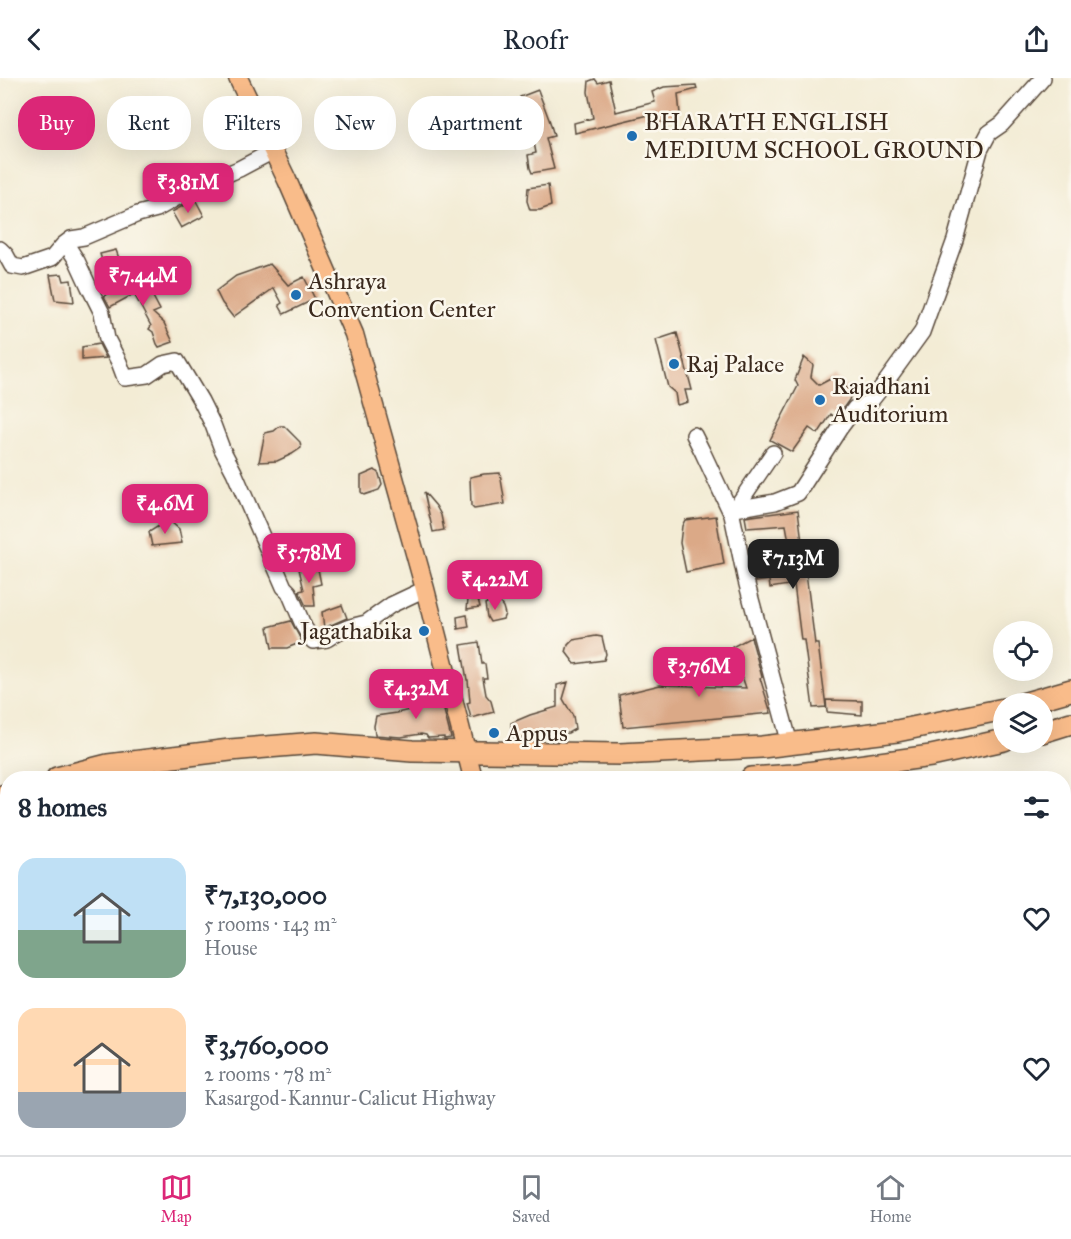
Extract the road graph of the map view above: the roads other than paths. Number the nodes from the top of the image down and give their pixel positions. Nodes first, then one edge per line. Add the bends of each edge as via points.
1 (238, 78) edge
2 (1043, 78) edge
3 (273, 151) junction
4 (63, 245) junction
5 (0, 249) edge
6 (694, 435) dead end
7 (773, 453) dead end
8 (733, 512) junction
9 (425, 589) junction
10 (1071, 690) edge
11 (1053, 695) edge
12 (993, 711) edge
13 (1071, 723) edge
14 (1053, 729) edge
15 (993, 742) edge
16 (790, 744) junction
17 (466, 751) junction
18 (84, 771) edge
19 (471, 771) edge
20 (821, 771) edge

1 - 3 main road
2 - 8 street via 989,133 980,150 956,240 922,332 870,402 855,408 798,493
3 - 4 street via 157,209
3 - 9 main road via 354,334
4 - 5 street via 52,258 23,268 12,267
4 - 9 street via 77,261 102,313 107,339 125,378 147,375 163,364 177,362 209,417 280,579 314,641 366,623
6 - 8 street
7 - 8 street
8 - 16 street via 745,577
9 - 17 main road
10 - 11 highway
12 - 16 highway via 897,731
13 - 14 highway
15 - 20 highway via 931,756
16 - 17 highway via 620,754
17 - 18 highway via 412,751 316,742 108,765
17 - 19 main road

